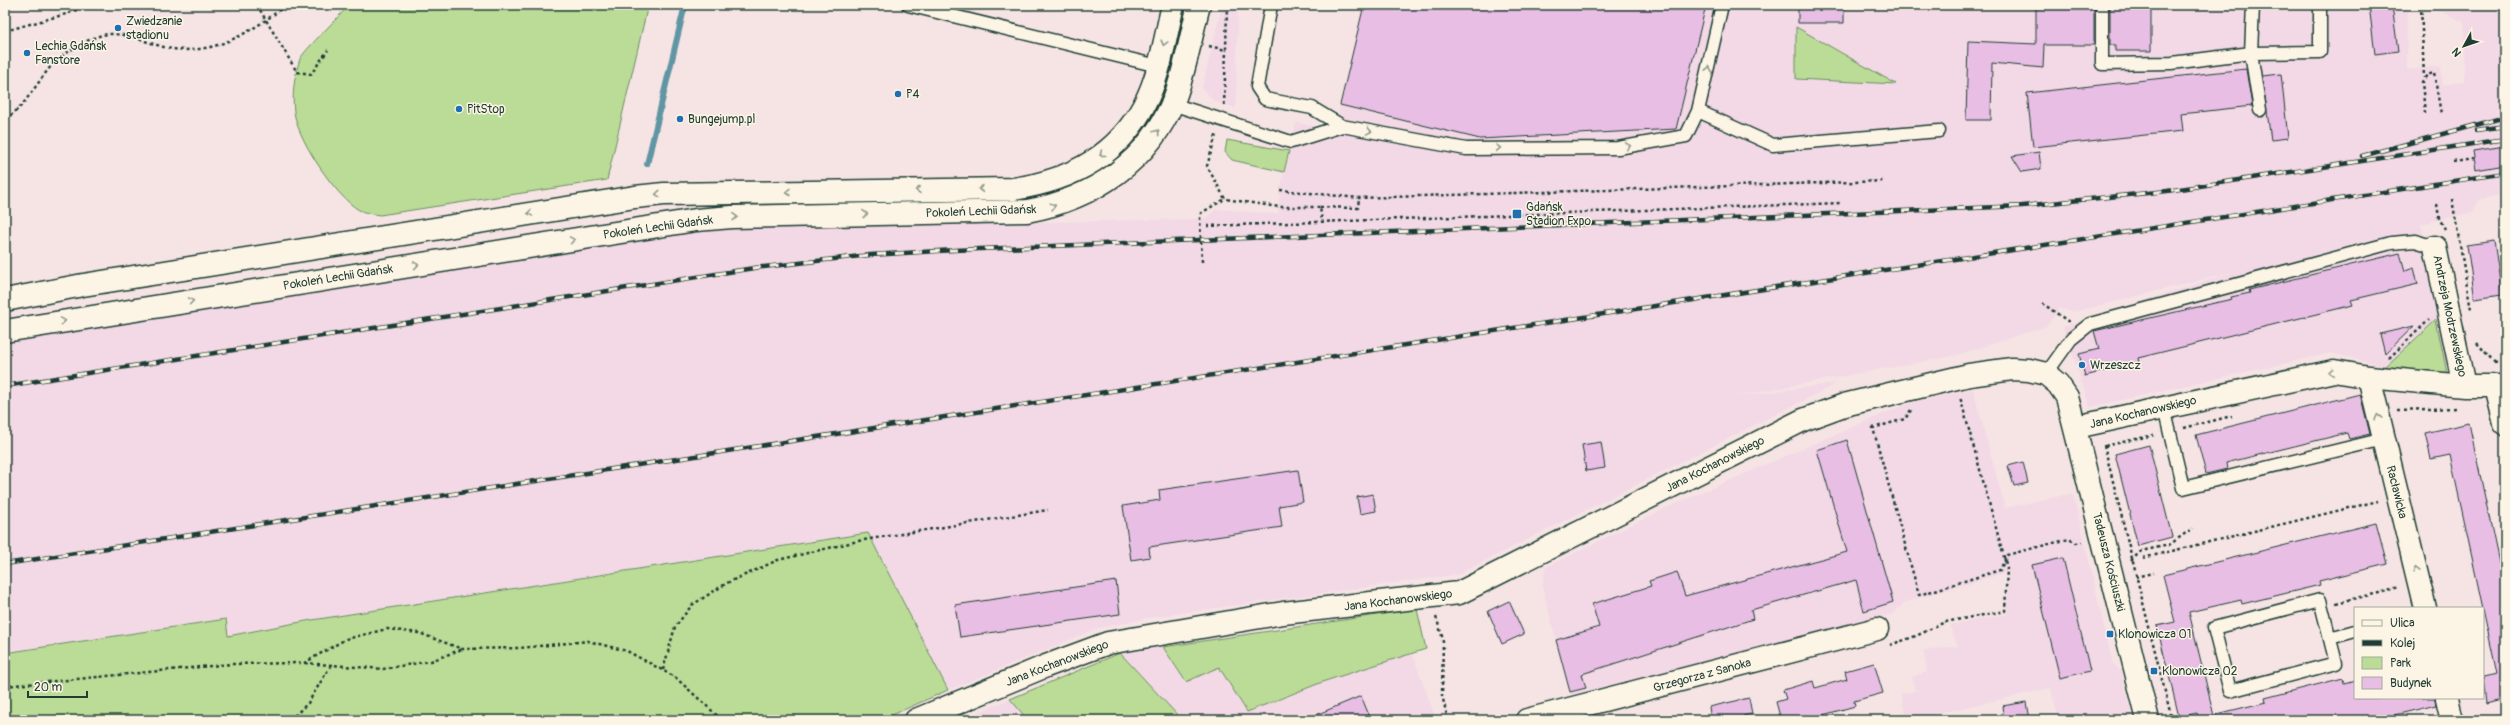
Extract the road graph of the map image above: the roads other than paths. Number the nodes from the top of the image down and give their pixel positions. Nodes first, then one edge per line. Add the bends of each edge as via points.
1 (908, 5) edge
2 (1173, 5) edge
3 (1199, 5) edge
4 (1271, 5) edge
5 (1722, 5) edge
6 (2102, 5) edge
7 (2253, 5) edge
8 (2320, 5) edge
9 (2251, 53) junction
10 (1158, 66) junction
11 (1182, 74) junction
12 (1172, 104) junction
13 (2260, 110) dead end
14 (1698, 111) junction
15 (1342, 126) junction
16 (1939, 131) dead end
17 (621, 198) junction
18 (625, 231) junction
19 (2435, 247) joint
20 (291, 251) junction
21 (297, 284) junction
22 (11, 299) edge
23 (15, 329) edge
24 (2046, 374) junction
25 (2369, 377) junction
26 (2500, 380) edge
27 (2464, 386) junction
28 (2164, 408) junction
29 (2505, 424) edge
30 (2076, 427) junction
31 (2384, 439) junction
32 (2425, 607) edge
33 (2354, 631) edge
34 (1879, 638) road end
35 (2330, 638) junction
36 (2447, 699) edge
37 (916, 720) edge
38 (1527, 720) edge
39 (2148, 720) edge
40 (2452, 720) edge

1 - 10 lane
2 -> 10 street, Pokoleń Lechii Gdańsk
3 - 11 street, Pokoleń Lechii Gdańsk
4 - 15 lane via 1257,87 1265,99 1312,108
14 -> 5 lane
6 - 9 lane via 2102,64 2172,63
7 - 9 lane
8 - 9 lane via 2320,52
9 - 13 lane
10 - 11 street
10 -> 17 street, Pokoleń Lechii Gdańsk via 1144,105 1135,120 1110,148 1088,165 1064,177 1037,185 1013,189 664,194
11 - 12 street, Pokoleń Lechii Gdańsk
12 - 15 lane via 1291,142
18 -> 12 street, Pokoleń Lechii Gdańsk via 732,217 1027,211 1050,207 1092,191 1118,173 1148,144
15 -> 14 lane via 1466,149 1618,148 1686,136
14 - 16 lane via 1773,145
17 - 18 street
17 -> 20 street, Pokoleń Lechii Gdańsk
21 -> 18 street, Pokoleń Lechii Gdańsk
19 - 24 lane via 2415,241 2391,243 2090,324 2072,339
19 - 27 street, Andrzeja Modrzewskiego
20 - 21 street
20 - 22 street, Pokoleń Lechii Gdańsk
23 -> 21 street, Pokoleń Lechii Gdańsk
22 - 23 street
24 - 30 street, Jana Kochanowskiego via 2058,384 2067,397
24 - 37 street, Jana Kochanowskiego via 2012,369 1969,375 1871,398 1810,417 1459,593 1283,613 1108,643
25 - 27 street, Jana Kochanowskiego
25 -> 28 street, Jana Kochanowskiego via 2334,371
31 -> 25 street, Racławicka
26 - 27 street, Jana Kochanowskiego
26 - 29 street
28 - 30 street, Jana Kochanowskiego
28 - 31 lane via 2183,488
30 - 39 street, Tadeusza Kościuszki
32 -> 31 street, Racławicka
33 - 35 lane
34 - 38 street, Grzegorza z Sanoka
35 - 35 lane via 2320,600 2214,628 2230,691 2336,663
36 - 40 street

